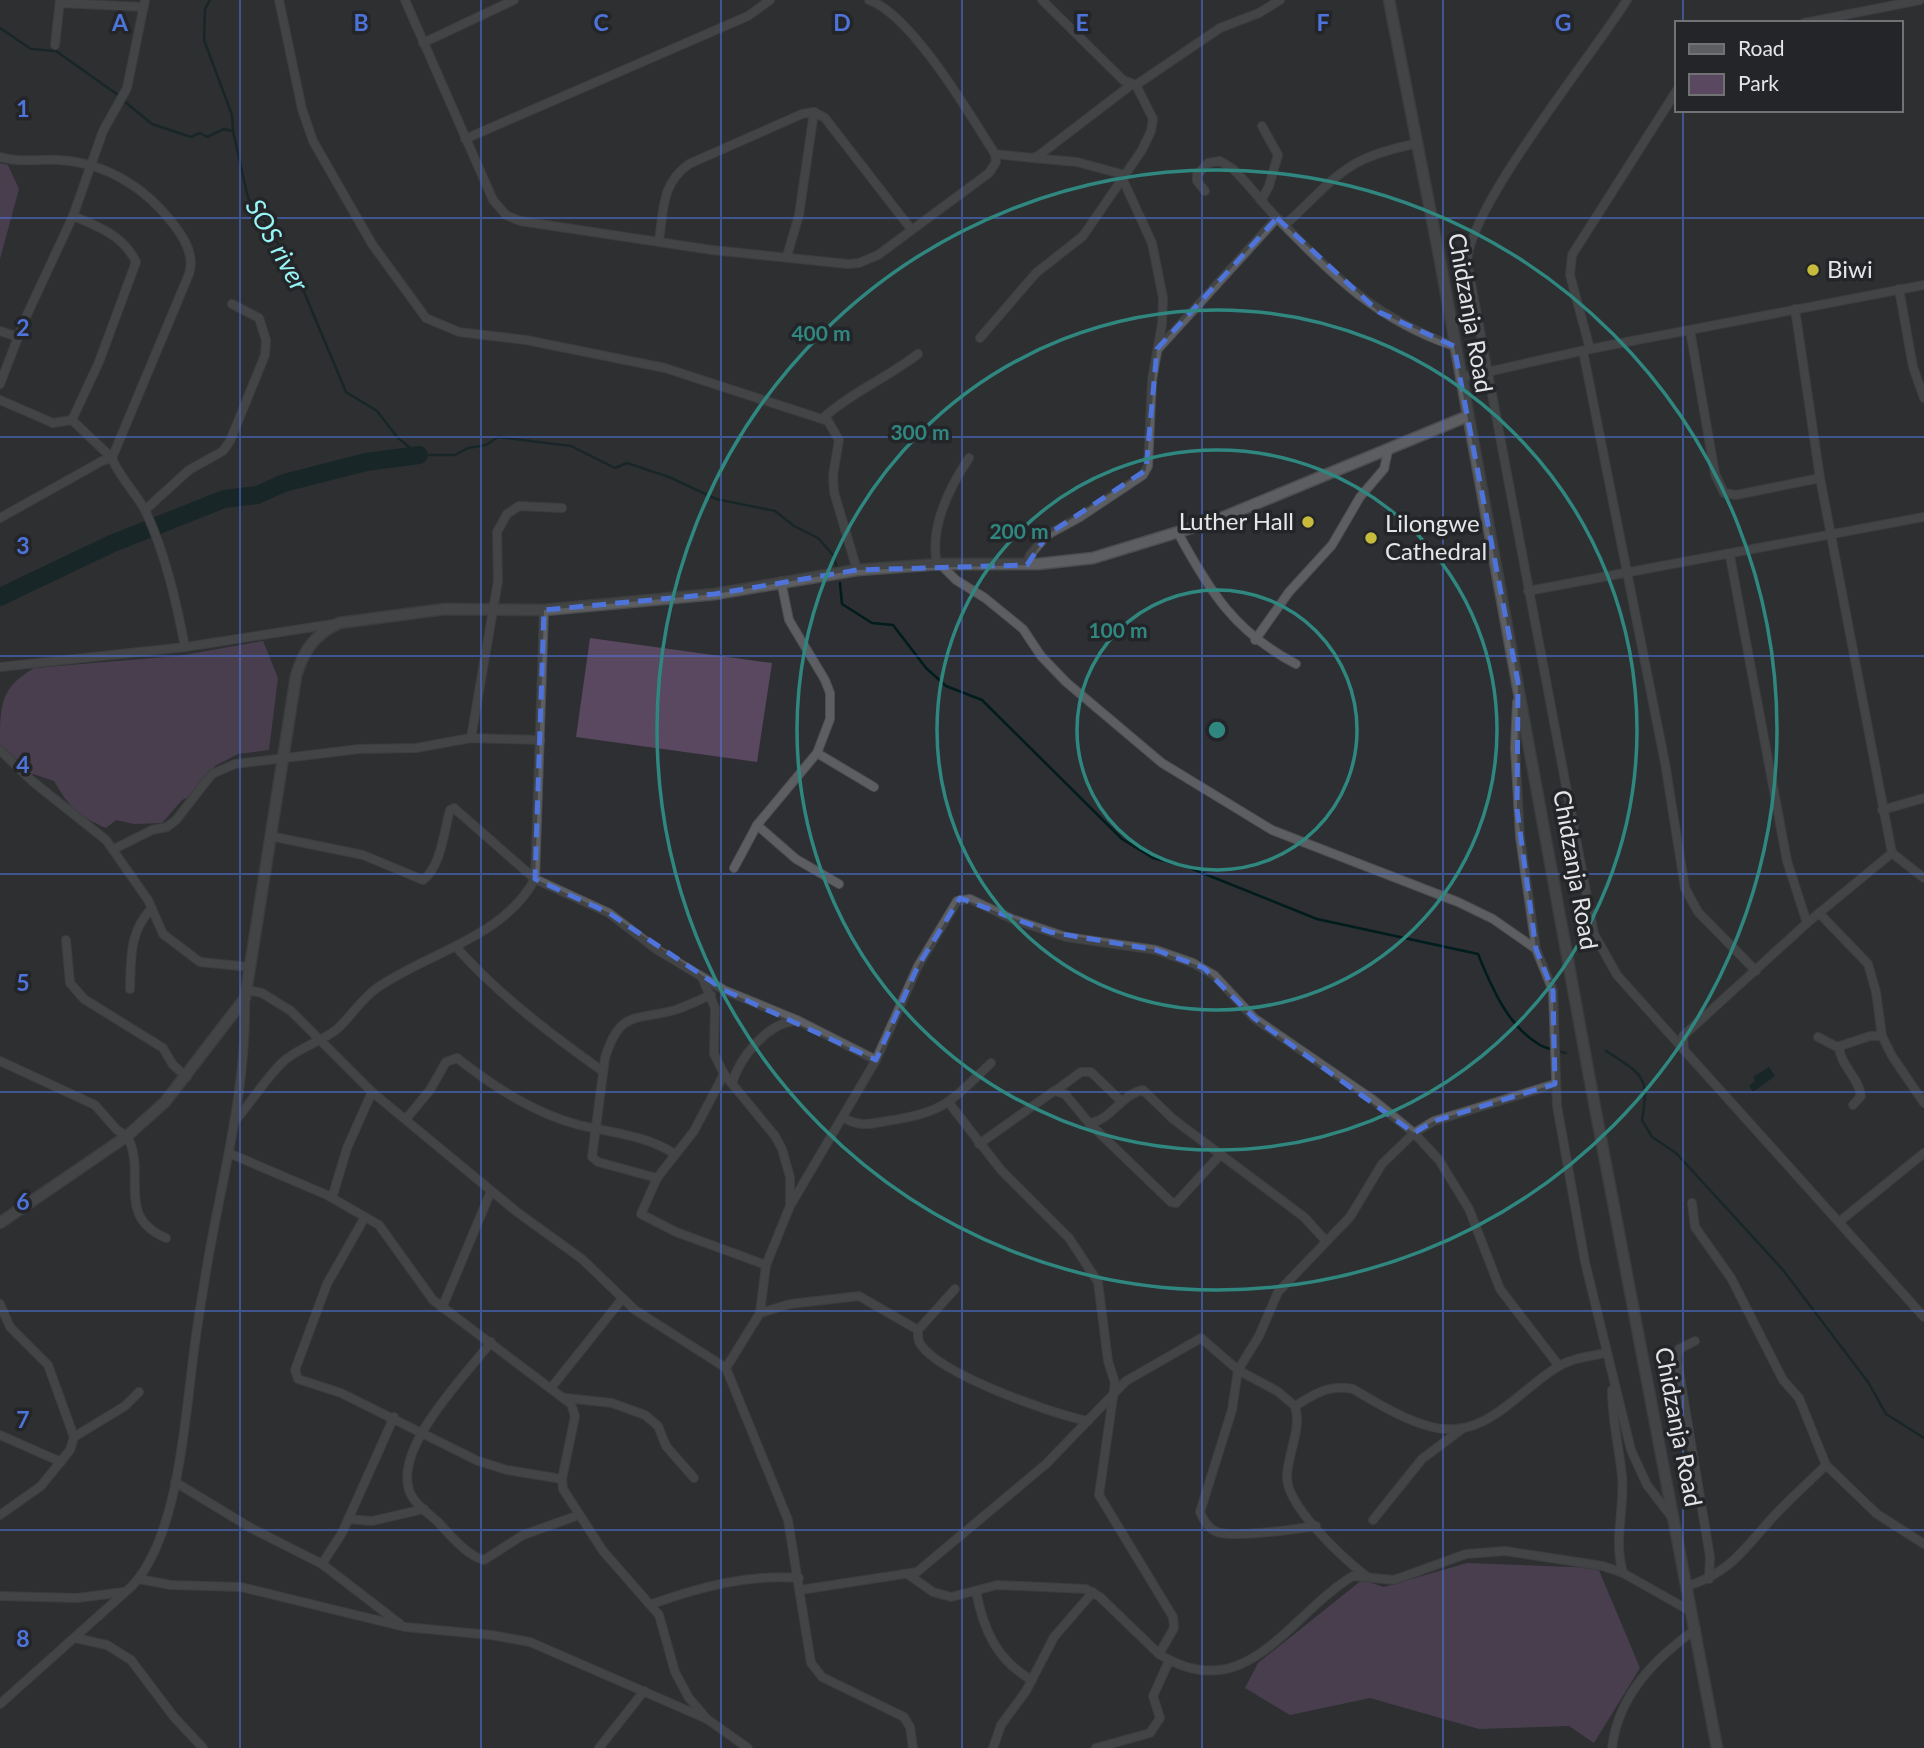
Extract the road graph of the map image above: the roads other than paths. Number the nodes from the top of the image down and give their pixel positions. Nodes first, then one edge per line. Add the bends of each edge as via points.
1 (279, 0) edge
2 (405, 0) edge
3 (514, 0) edge
4 (770, 0) edge
5 (869, 0) edge
6 (1042, 0) edge
7 (1280, 0) edge
8 (1389, 0) edge
9 (1627, 0) edge
10 (1920, 0) edge
11 (60, 1) edge
12 (884, 2) edge
13 (145, 4) edge
14 (1814, 21) edge
15 (423, 43) junction
16 (55, 46) dead end
17 (1133, 85) junction
18 (1675, 93) edge
19 (814, 112) junction
20 (1262, 126) dead end
21 (465, 139) junction
22 (1415, 144) junction
23 (995, 154) junction
24 (0, 157) edge
25 (1033, 158) junction
26 (93, 167) junction
27 (1124, 178) junction
28 (1205, 191) dead end
29 (1261, 201) junction
30 (73, 216) junction
31 (1277, 218) junction
32 (1284, 225) junction
33 (911, 229) junction
34 (659, 240) junction
35 (787, 256) junction
36 (1924, 285) edge
37 (1899, 289) junction
38 (232, 304) dead end
39 (1795, 309) junction
40 (1689, 330) junction
41 (0, 331) edge
42 (18, 337) junction
43 (980, 338) dead end
44 (1454, 346) junction
45 (1157, 349) junction
46 (1586, 350) junction
47 (918, 354) dead end
48 (1486, 372) junction
49 (1460, 378) junction
50 (0, 384) edge
51 (1924, 398) edge
52 (0, 400) edge
53 (1468, 416) junction
54 (823, 418) junction
55 (72, 420) junction
56 (1388, 451) junction
57 (112, 458) junction
58 (969, 458) dead end
59 (1820, 478) junction
60 (562, 508) dead end
61 (145, 510) junction
62 (1924, 517) edge
63 (0, 518) edge
64 (1178, 533) junction
65 (1832, 536) junction
66 (1730, 556) junction
67 (939, 564) junction
68 (1027, 565) junction
69 (857, 570) junction
70 (1627, 573) junction
71 (781, 581) junction
72 (1528, 591) junction
73 (492, 609) junction
74 (544, 610) junction
75 (339, 623) junction
76 (1255, 640) junction
77 (185, 647) junction
78 (1296, 664) dead end
79 (0, 667) edge
80 (1518, 682) junction
81 (471, 738) junction
82 (540, 740) junction
83 (0, 750) edge
84 (817, 753) junction
85 (283, 756) junction
86 (874, 787) dead end
87 (1924, 798) edge
88 (1882, 810) junction
89 (757, 825) junction
90 (270, 836) junction
91 (114, 849) junction
92 (1892, 853) junction
93 (734, 868) dead end
94 (1924, 878) edge
95 (535, 879) junction
96 (839, 884) dead end
97 (152, 908) junction
98 (1819, 913) junction
99 (1807, 923) junction
100 (66, 940) dead end
101 (456, 947) junction
102 (1536, 949) junction
103 (250, 967) junction
104 (1756, 971) junction
105 (702, 977) junction
106 (130, 989) dead end
107 (246, 994) junction
108 (711, 995) junction
109 (797, 1020) junction
110 (1882, 1035) junction
111 (1818, 1037) dead end
112 (321, 1038) junction
113 (1839, 1046) junction
114 (1685, 1050) junction
115 (876, 1060) junction
116 (0, 1061) edge
117 (991, 1063) dead end
118 (601, 1070) junction
119 (724, 1074) junction
120 (187, 1077) junction
121 (732, 1083) junction
122 (1555, 1083) junction
123 (1055, 1091) junction
124 (372, 1092) junction
125 (1121, 1101) junction
126 (949, 1103) junction
127 (1924, 1103) edge
128 (1853, 1105) dead end
129 (844, 1118) junction
130 (406, 1119) junction
131 (234, 1122) junction
132 (1089, 1123) junction
133 (593, 1128) junction
134 (1414, 1133) junction
135 (127, 1136) junction
136 (979, 1144) junction
137 (231, 1154) junction
138 (676, 1154) junction
139 (1221, 1154) junction
140 (1922, 1158) edge
141 (657, 1178) junction
142 (491, 1191) junction
143 (332, 1198) junction
144 (1692, 1203) dead end
145 (790, 1206) junction
146 (365, 1217) junction
147 (1839, 1222) junction
148 (0, 1223) edge
149 (166, 1238) dead end
150 (1326, 1241) junction
151 (766, 1265) junction
152 (955, 1289) dead end
153 (622, 1299) junction
154 (0, 1304) edge
155 (442, 1308) junction
156 (760, 1313) junction
157 (1924, 1317) edge
158 (918, 1329) junction
159 (1695, 1340) dead end
160 (491, 1342) junction
161 (1606, 1353) junction
162 (1559, 1366) junction
163 (726, 1368) junction
164 (1238, 1370) junction
165 (1612, 1381) junction
166 (551, 1388) junction
167 (139, 1392) dead end
168 (1114, 1393) junction
169 (563, 1397) junction
170 (1294, 1406) junction
171 (394, 1417) junction
172 (1088, 1421) junction
173 (1462, 1429) junction
174 (422, 1434) junction
175 (0, 1435) edge
176 (74, 1437) junction
177 (61, 1462) junction
178 (1826, 1465) junction
179 (694, 1478) dead end
180 (562, 1479) junction
181 (175, 1482) junction
182 (425, 1509) junction
183 (0, 1515) edge
184 (579, 1515) junction
185 (348, 1519) junction
186 (1373, 1520) dead end
187 (1675, 1523) junction
188 (1316, 1526) junction
189 (1924, 1544) edge
190 (322, 1564) junction
191 (1623, 1573) junction
192 (909, 1575) junction
193 (1366, 1576) junction
194 (799, 1578) junction
195 (138, 1579) junction
196 (1709, 1579) junction
197 (1688, 1586) junction
198 (800, 1590) junction
199 (976, 1591) junction
200 (124, 1592) junction
201 (1093, 1592) junction
202 (0, 1597) edge
203 (652, 1604) junction
204 (1692, 1612) junction
205 (405, 1627) junction
206 (1696, 1629) junction
207 (75, 1638) junction
208 (1158, 1654) junction
209 (1169, 1661) junction
210 (1032, 1681) junction
211 (644, 1691) junction
212 (0, 1704) edge
213 (707, 1720) junction
214 (203, 1748) edge
215 (599, 1748) edge
216 (748, 1748) edge
217 (913, 1748) edge
218 (993, 1748) edge
219 (1096, 1748) edge
220 (1612, 1748) edge
221 (1717, 1748) edge

1 - 54 street via 313,141 372,244 426,318 459,332 526,340 665,368
2 - 15 street
3 - 15 street
4 - 21 street via 748,16
5 - 12 street
6 - 17 street
7 - 17 street via 1220,28
8 - 22 street, Chidzanja Road
9 - 48 street via 1472,234 1467,262
10 - 14 street
11 - 13 street
11 - 16 street
12 - 23 street via 954,90
13 - 26 street via 127,88 103,131
15 - 21 street
17 - 25 street
17 - 27 street via 1151,112 1153,125
18 - 46 street via 1572,255 1570,275
19 - 33 street via 825,118
19 - 34 street via 675,174 665,198
19 - 35 street via 799,215
20 - 29 street via 1278,155
21 - 34 street via 493,200 513,219
22 - 32 street via 1369,155 1345,168
22 - 44 street, Chidzanja Road
23 - 25 street
23 - 33 street via 989,173
24 - 26 street via 61,160
25 - 27 street via 1077,162
26 - 30 street
26 - 57 street via 132,182 149,197 182,235 192,265
27 - 43 street via 1083,236 1036,273
27 - 45 street via 1156,258 1163,298
28 - 29 street via 1197,175 1208,163 1220,161
29 - 31 street
30 - 42 street
30 - 55 street via 112,232 136,262
31 - 32 street
31 - 45 street
32 - 44 street via 1379,312
33 - 35 street via 878,255 859,263
34 - 35 street
36 - 37 street
37 - 39 street
37 - 51 street via 1913,367
38 - 61 street via 259,318 266,348 236,430 223,451 189,470
39 - 40 street
39 - 59 street
40 - 46 street
40 - 59 street via 1715,474 1724,493 1736,495
41 - 42 street
42 - 50 street
44 - 49 street, Chidzanja Road
45 - 68 street via 1146,471 1047,535
46 - 48 street
46 - 70 street
47 - 54 street
48 - 49 street
48 - 72 street
49 - 53 street, Chidzanja Road
52 - 55 street via 53,423
53 - 56 street
53 - 80 street, Chidzanja Road
54 - 69 street via 833,425 839,440 834,492
55 - 57 street
56 - 64 street
56 - 76 street via 1384,469 1360,497 1332,545 1289,592
57 - 61 street
57 - 63 street
58 - 67 street via 933,536
59 - 65 street
60 - 73 street via 526,505 507,514 497,532 498,581
61 - 77 street via 173,584
62 - 65 street
64 - 68 street via 1093,558
64 - 76 street via 1222,606
65 - 66 street
65 - 88 street
66 - 70 street
66 - 99 street via 1787,860
67 - 68 street
67 - 69 street
67 - 102 street via 1023,629 1066,682 1162,763 1272,830 1458,902 1493,919
69 - 71 street
70 - 72 street
70 - 104 street via 1687,895
71 - 74 street via 715,594
71 - 84 street via 789,620 819,666 830,693 830,719
72 - 114 street via 1594,934 1617,975
73 - 74 street
73 - 75 street
73 - 81 street
74 - 82 street
75 - 77 street
75 - 85 street via 312,642 300,662
76 - 78 street
77 - 79 street
80 - 102 street via 1517,809
80 - 187 street, Chidzanja Road
81 - 82 street
81 - 85 street via 416,748
82 - 95 street
83 - 91 street
84 - 86 street
84 - 89 street
85 - 90 street
85 - 91 street via 235,764 212,774 176,820
87 - 88 street
88 - 92 street
89 - 93 street
89 - 96 street via 796,859
90 - 95 street via 363,855 423,880 436,860 454,808
90 - 103 street
91 - 97 street
92 - 94 street
92 - 98 street
95 - 101 street via 511,909
95 - 105 street via 608,913
97 - 103 street via 163,934 200,962
97 - 106 street via 140,920 132,939
98 - 99 street
98 - 110 street via 1868,964
99 - 104 street
100 - 120 street via 70,983 84,999 163,1048
101 - 112 street via 376,989 345,1022
101 - 118 street via 544,1029
102 - 122 street via 1553,991
103 - 107 street
104 - 114 street via 1683,1036
105 - 108 street
105 - 109 street
107 - 112 street via 262,993
107 - 120 street
107 - 131 street
108 - 118 street via 675,1010 629,1019 609,1044
108 - 119 street via 716,1021 714,1054
109 - 115 street
109 - 121 street via 781,1024 753,1046
110 - 113 street
110 - 127 street
111 - 113 street
112 - 124 street
112 - 131 street via 283,1062
113 - 128 street via 1844,1064 1860,1087 1861,1096
114 - 147 street
115 - 129 street
115 - 134 street via 930,942 957,901 970,899 1050,932 1156,950 1204,968 1254,1018 1351,1083
116 - 135 street via 95,1105
117 - 126 street
118 - 133 street
119 - 121 street
119 - 138 street via 694,1131
120 - 135 street
121 - 145 street via 782,1149 790,1177
122 - 134 street via 1434,1121
122 - 161 street via 1585,1262
123 - 125 street via 1081,1072 1091,1072
123 - 132 street via 1065,1094
123 - 136 street
124 - 130 street
124 - 143 street via 347,1148
125 - 132 street via 1098,1122
125 - 139 street via 1143,1090
126 - 129 street via 922,1116 875,1124 858,1125
126 - 136 street
129 - 145 street
130 - 133 street via 453,1057 537,1109
130 - 142 street
131 - 137 street
132 - 139 street via 1143,1177 1177,1203
133 - 138 street via 652,1141
133 - 141 street via 590,1153 594,1160
134 - 150 street via 1382,1164 1354,1212
134 - 162 street via 1439,1160 1469,1209 1506,1298
135 - 148 street
135 - 149 street via 136,1160 136,1212 148,1230
136 - 168 street via 1069,1238 1098,1282
137 - 143 street
137 - 181 street via 208,1263
138 - 141 street
139 - 150 street via 1304,1217
140 - 147 street
141 - 151 street via 641,1211 643,1217
142 - 153 street via 575,1254
142 - 155 street
143 - 146 street
144 - 178 street via 1695,1227 1731,1278 1783,1380 1799,1398
145 - 151 street
146 - 155 street via 386,1231
146 - 171 street via 327,1284 295,1375
147 - 157 street
150 - 164 street via 1278,1292
151 - 156 street
152 - 158 street
153 - 163 street
153 - 166 street
154 - 176 street via 10,1327 48,1365
155 - 160 street
156 - 158 street via 790,1304 859,1296
156 - 163 street
158 - 172 street via 921,1346 953,1369 1033,1405
159 - 196 street via 1679,1349 1677,1360 1710,1558
160 - 166 street
160 - 174 street
161 - 162 street
161 - 165 street
162 - 173 street via 1510,1406
163 - 194 street via 788,1520
164 - 168 street via 1201,1338 1126,1381
164 - 170 street
164 - 188 street via 1232,1410 1200,1512 1204,1522 1232,1535
165 - 187 street via 1638,1468
165 - 191 street via 1612,1416 1622,1476 1617,1544
166 - 169 street
167 - 176 street via 125,1406
168 - 172 street
168 - 208 street via 1099,1495 1173,1616 1174,1628
169 - 179 street via 612,1404 645,1415 658,1426 666,1446
169 - 180 street via 575,1416
170 - 173 street via 1326,1387 1340,1387 1432,1427
170 - 188 street via 1297,1427 1288,1486
171 - 174 street
171 - 185 street
172 - 192 street via 1027,1481
173 - 186 street via 1422,1459
174 - 180 street via 493,1466
174 - 182 street via 407,1466 410,1493
175 - 177 street
176 - 177 street
177 - 183 street via 41,1486
178 - 189 street via 1877,1514
178 - 196 street via 1738,1559
180 - 184 street
181 - 190 street
181 - 195 street via 157,1541
182 - 184 street via 484,1560 523,1535
182 - 185 street via 372,1521
184 - 203 street via 603,1551
185 - 190 street
187 - 197 street, Chidzanja Road
188 - 193 street
190 - 205 street
191 - 193 street via 1581,1561 1487,1551 1394,1580
191 - 204 street
192 - 198 street
192 - 199 street via 933,1592 951,1597
193 - 209 street via 1347,1580 1291,1631 1249,1661 1209,1671
194 - 198 street
194 - 203 street via 736,1581
195 - 200 street
195 - 205 street via 242,1587
196 - 197 street
197 - 204 street, Chidzanja Road
198 - 217 street via 815,1670 904,1717 911,1727
199 - 201 street via 1010,1585
199 - 210 street via 987,1634 1015,1671
200 - 202 street via 77,1598
200 - 207 street
201 - 208 street
201 - 210 street via 1054,1637
203 - 213 street via 664,1623 678,1679
204 - 206 street, Chidzanja Road
205 - 211 street via 530,1643
206 - 220 street via 1669,1649 1632,1691 1614,1728
206 - 221 street, Chidzanja Road
207 - 212 street
207 - 214 street via 96,1641 131,1660
208 - 209 street
209 - 219 street via 1153,1696 1160,1717 1156,1727 1150,1733
210 - 218 street via 1002,1725
211 - 213 street
211 - 215 street
213 - 216 street

